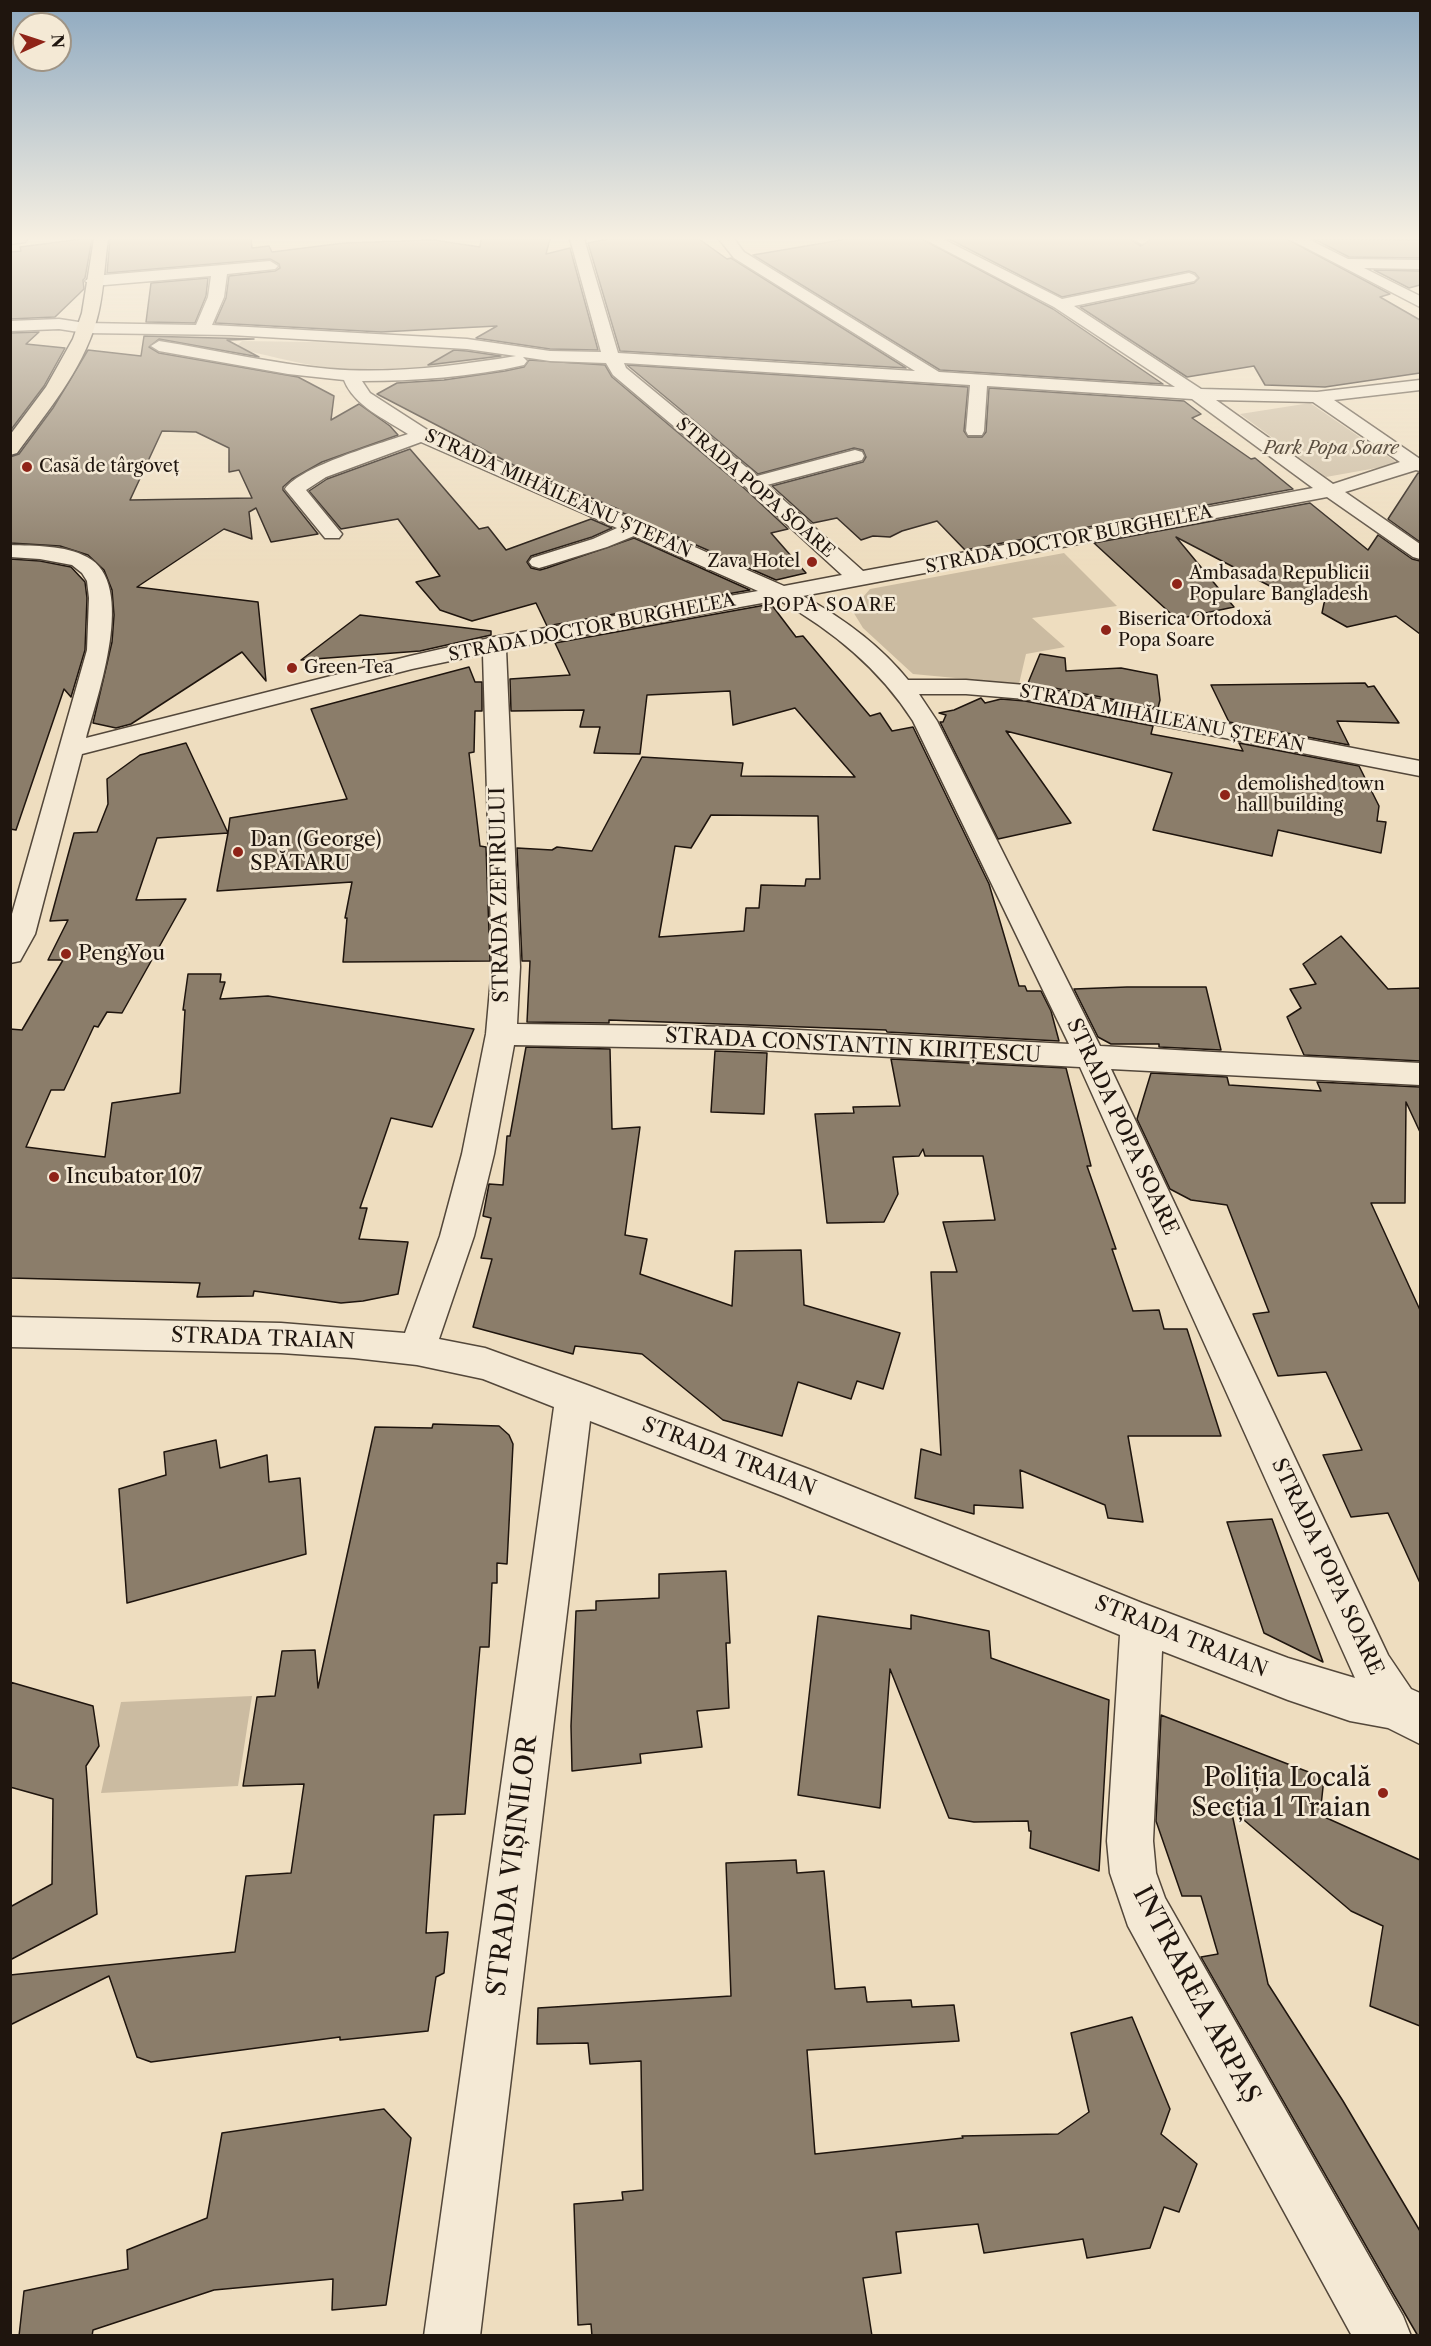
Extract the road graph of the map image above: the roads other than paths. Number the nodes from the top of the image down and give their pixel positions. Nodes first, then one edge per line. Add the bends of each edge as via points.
1 (75, 348) edge
2 (175, 348) edge
3 (221, 348) edge
4 (487, 348) edge
5 (500, 348) edge
6 (609, 348) edge
7 (890, 348) edge
8 (1128, 348) edge
9 (550, 356) junction
10 (233, 357) junction
11 (611, 357) junction
12 (484, 367) junction
13 (351, 375) junction
14 (936, 377) junction
15 (980, 380) junction
16 (1420, 385) edge
17 (1197, 394) junction
18 (1317, 397) junction
19 (975, 431) dead end
20 (422, 435) junction
21 (10, 449) edge
22 (855, 456) dead end
23 (1418, 465) edge
24 (753, 483) junction
25 (1330, 491) junction
26 (635, 528) junction
27 (332, 534) dead end
28 (10, 551) edge
29 (1420, 553) edge
30 (538, 562) dead end
31 (859, 579) junction
32 (782, 593) junction
33 (494, 644) junction
34 (903, 687) junction
35 (70, 750) junction
36 (1420, 768) edge
37 (10, 954) edge
38 (501, 1034) junction
39 (1091, 1058) junction
40 (1420, 1074) edge
41 (10, 1332) edge
42 (417, 1350) junction
43 (574, 1396) junction
44 (1142, 1623) junction
45 (1413, 1715) edge
46 (452, 2336) edge
47 (1383, 2336) edge

1 - 21 main road via 55,387
2 - 10 street
3 - 10 street
4 - 12 street via 498,356
5 - 9 street
6 - 11 street, STRADA POPA SOARE
7 - 14 street
8 - 17 street
9 - 11 street
9 - 12 street
10 - 13 street
11 - 14 street
11 - 24 street, STRADA POPA SOARE via 624,377
12 - 13 street
13 - 20 street, STRADA MIHĂILEANU ȘTEFAN via 364,398
14 - 15 street
15 - 17 street
15 - 19 street
16 - 18 street
17 - 18 street
17 - 25 street
18 - 23 street
20 - 26 street, STRADA MIHĂILEANU ȘTEFAN
20 - 27 street via 319,473 295,489
22 - 24 street
23 - 25 street, STRADA DOCTOR BURGHELEA
24 - 31 street, STRADA POPA SOARE
25 - 29 street
25 - 31 street, STRADA DOCTOR BURGHELEA
26 - 30 street
26 - 32 street, STRADA MIHĂILEANU ȘTEFAN
28 - 35 street via 59,554 81,560 95,573 101,586 98,650
31 - 32 street, STRADA DOCTOR BURGHELEA
32 - 33 street, STRADA DOCTOR BURGHELEA
32 - 34 street, STRADA POPA SOARE via 844,631
33 - 35 street, STRADA DOCTOR BURGHELEA
33 - 38 street, STRADA ZEFIRULUI via 506,967
34 - 36 street, STRADA MIHĂILEANU ȘTEFAN via 1025,692
34 - 39 street, STRADA POPA SOARE via 925,721
35 - 37 street via 21,934
38 - 39 street, STRADA CONSTANTIN KIRIȚESCU via 740,1038
38 - 42 street, STRADA ZEFIRULUI via 478,1154 457,1236
39 - 40 street, STRADA CONSTANTIN KIRIȚESCU
39 - 45 street, STRADA POPA SOARE via 1373,1670
41 - 42 street, STRADA TRAIAN via 281,1338
42 - 43 street, STRADA TRAIAN via 485,1364
43 - 44 street, STRADA TRAIAN
43 - 46 street, STRADA VIȘINILOR
44 - 45 street, STRADA TRAIAN via 1306,1686
44 - 47 street, INTRAREA ARPAȘ via 1130,1841 1133,1873 1145,1909

